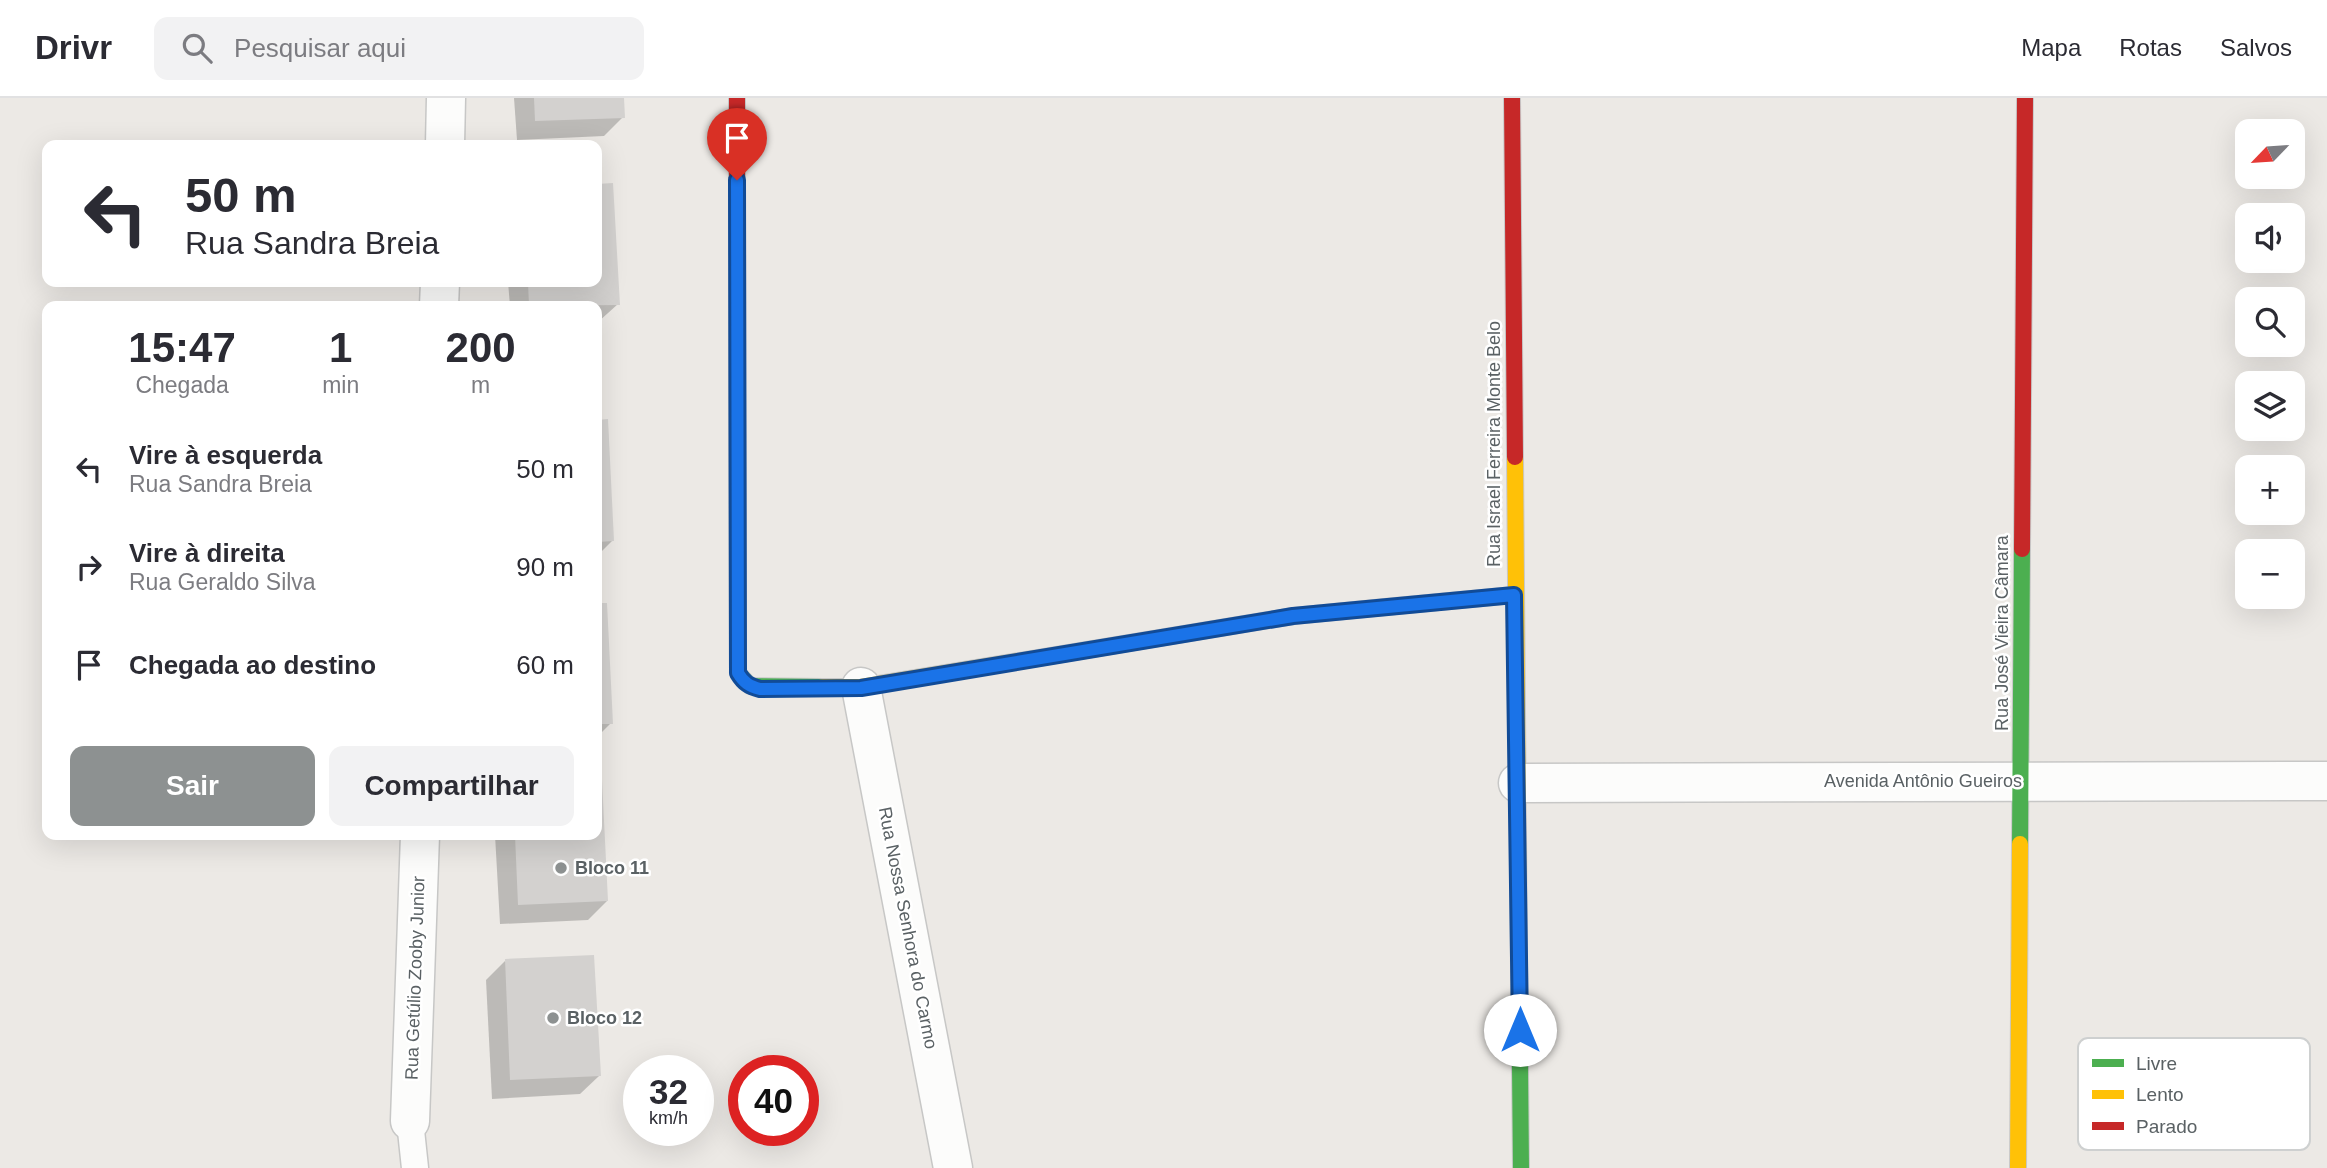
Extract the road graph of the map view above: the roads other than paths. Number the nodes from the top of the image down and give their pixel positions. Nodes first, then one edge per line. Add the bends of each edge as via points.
1 (446, 98) edge
2 (737, 98) edge
3 (1512, 98) edge
4 (2025, 98) edge
5 (445, 140) edge
6 (1514, 595) junction
7 (861, 688) junction
8 (2021, 781) junction
9 (2327, 781) edge
10 (1518, 783) junction
11 (420, 840) edge
12 (410, 1121) joint
13 (415, 1168) edge
14 (953, 1168) edge
15 (1521, 1168) edge
16 (2018, 1168) edge

1 - 5 street
2 - 7 street via 738,673 760,689
3 - 6 street, Rua Israel Ferreira Monte Belo
4 - 8 street, Rua José Vieira Câmara
6 - 7 street via 1293,616
6 - 10 street, Rua Israel Ferreira Monte Belo
7 - 14 street, Rua Nossa Senhora do Carmo
8 - 9 street, Avenida Antônio Gueiros
8 - 10 street, Avenida Antônio Gueiros
8 - 16 street, Rua José Vieira Câmara
10 - 15 street, Rua Israel Ferreira Monte Belo
11 - 12 street, Rua Getúlio Zooby Junior
12 - 13 lane

